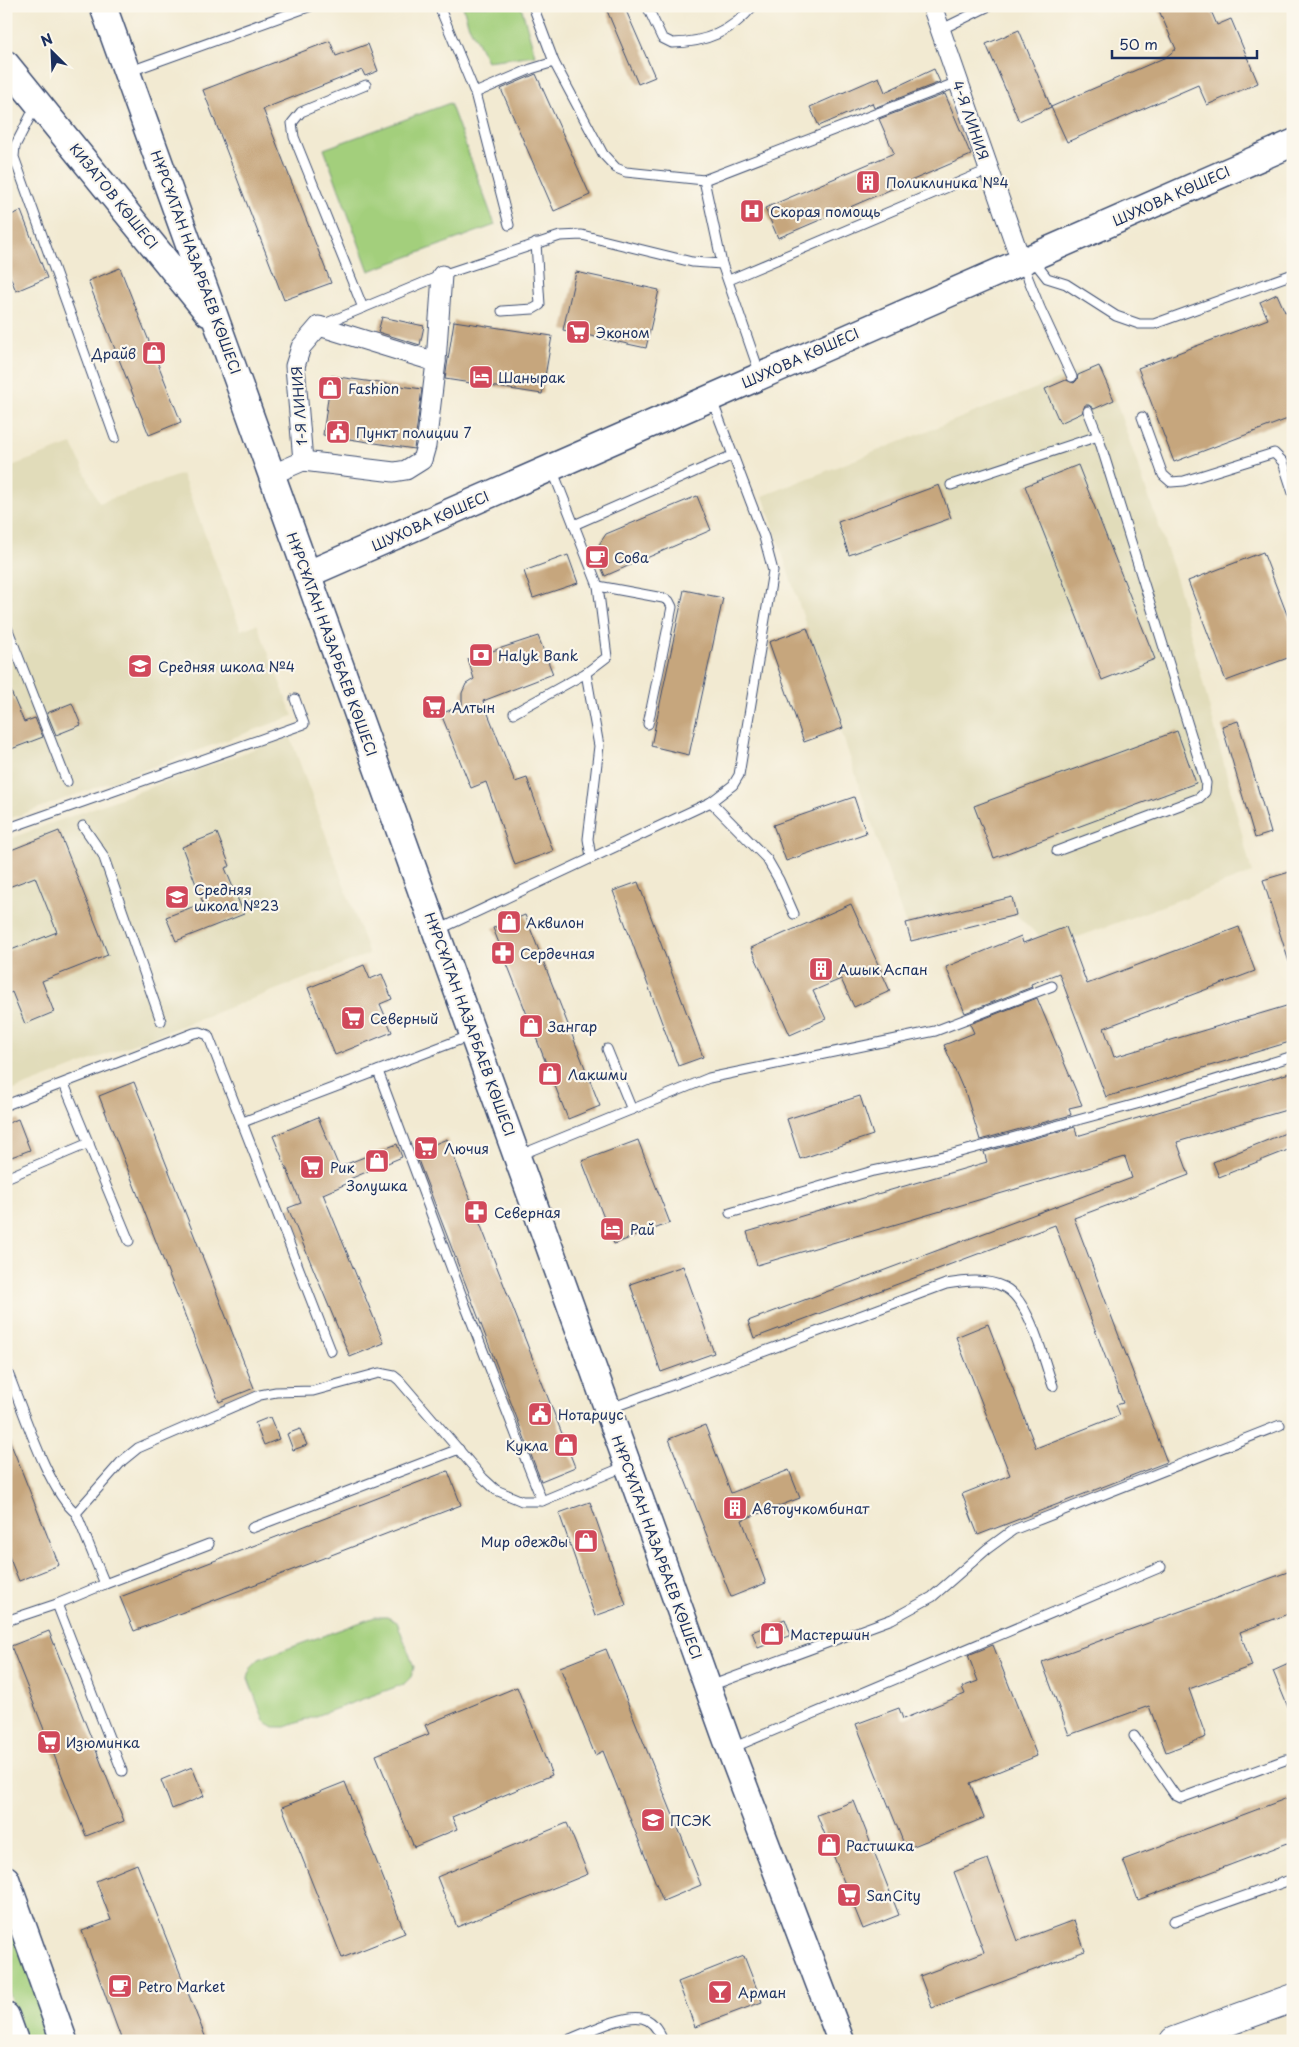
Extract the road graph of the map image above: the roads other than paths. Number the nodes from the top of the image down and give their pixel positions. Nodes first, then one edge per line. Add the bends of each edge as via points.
1 (104, 6) edge
2 (311, 6) edge
3 (439, 6) edge
4 (533, 6) edge
5 (647, 6) edge
6 (754, 6) edge
7 (932, 6) edge
8 (989, 6) edge
9 (940, 30) junction
10 (554, 62) junction
11 (6, 64) edge
12 (127, 72) junction
13 (958, 82) junction
14 (366, 85) dead end
15 (475, 93) junction
16 (37, 102) junction
17 (1293, 142) edge
18 (988, 170) junction
19 (704, 180) junction
20 (509, 225) dead end
21 (536, 243) junction
22 (1026, 260) junction
23 (722, 264) junction
24 (1293, 274) edge
25 (442, 275) junction
26 (729, 280) junction
27 (363, 308) junction
28 (502, 311) dead end
29 (319, 326) junction
30 (221, 329) junction
31 (436, 362) junction
32 (760, 376) junction
33 (1072, 377) dead end
34 (711, 398) junction
35 (1088, 411) dead end
36 (1142, 417) dead end
37 (1098, 436) junction
38 (115, 438) dead end
39 (732, 455) junction
40 (303, 461) junction
41 (551, 468) junction
42 (271, 475) junction
43 (951, 485) dead end
44 (1293, 493) edge
45 (574, 524) junction
46 (308, 574) junction
47 (598, 586) junction
48 (7, 630) edge
49 (586, 673) junction
50 (295, 699) dead end
51 (514, 713) dead end
52 (648, 724) dead end
53 (67, 782) dead end
54 (711, 802) junction
55 (83, 826) dead end
56 (6, 829) edge
57 (1057, 851) dead end
58 (591, 857) junction
59 (794, 914) dead end
60 (436, 930) junction
61 (1052, 986) dead end
62 (161, 1021) dead end
63 (474, 1035) junction
64 (607, 1048) dead end
65 (1293, 1056) edge
66 (378, 1071) junction
67 (64, 1084) junction
68 (6, 1105) edge
69 (632, 1110) junction
70 (243, 1122) junction
71 (89, 1143) junction
72 (517, 1156) junction
73 (6, 1178) edge
74 (730, 1213) dead end
75 (129, 1241) dead end
76 (330, 1351) dead end
77 (6, 1368) edge
78 (1053, 1386) dead end
79 (608, 1409) junction
80 (1280, 1425) dead end
81 (459, 1450) junction
82 (628, 1464) junction
83 (542, 1501) junction
84 (76, 1513) junction
85 (252, 1528) dead end
86 (209, 1544) dead end
87 (1161, 1567) dead end
88 (105, 1584) junction
89 (57, 1604) junction
90 (6, 1621) edge
91 (707, 1687) junction
92 (1134, 1736) dead end
93 (730, 1749) junction
94 (1293, 1760) edge
95 (122, 1772) dead end
96 (6, 1879) edge
97 (1293, 1879) edge
98 (1174, 1921) dead end
99 (1293, 1998) edge
100 (6, 2016) edge
101 (1180, 2040) edge
102 (15, 2041) edge
103 (64, 2041) edge
104 (566, 2041) edge
105 (663, 2041) edge
106 (841, 2041) edge

1 - 12 main road, НҰРСҰЛТАН НАЗАРБАЕВ КӨШЕСІ
2 - 12 lane
3 - 15 lane
4 - 10 lane
5 - 6 lane via 662,38 672,43 699,39 728,29 740,22
7 - 9 street, 4-Я ЛИНИЯ
8 - 9 lane
9 - 13 street, 4-Я ЛИНИЯ
10 - 15 lane
10 - 19 lane via 602,154 616,168 626,172
11 - 16 main road, КИЗАТОВ КӨШЕСІ
12 - 30 main road, НҰРСҰЛТАН НАЗАРБАЕВ КӨШЕСІ
13 - 18 street, 4-Я ЛИНИЯ
13 - 19 lane
14 - 27 lane via 301,112 292,123 294,137
15 - 20 lane
16 - 30 main road, КИЗАТОВ КӨШЕСІ
16 - 38 lane via 15,146 14,157
17 - 22 main road, ШУХОВА КӨШЕСІ
18 - 22 street, 4-Я ЛИНИЯ
18 - 26 lane
19 - 23 lane
21 - 23 lane via 560,236 582,235 692,262
21 - 25 lane
21 - 28 lane via 540,305 533,309
22 - 24 lane via 1047,278 1066,284 1116,316 1139,324 1154,324
22 - 32 main road, ШУХОВА КӨШЕСІ
22 - 33 lane via 1040,308
23 - 26 lane
25 - 27 lane
25 - 31 street
26 - 32 lane
27 - 29 lane
29 - 31 street
29 - 40 street, 1-Я ЛИНИЯ via 301,347 295,366
30 - 42 main road, НҰРСҰЛТАН НАЗАРБАЕВ КӨШЕСІ
31 - 40 street via 426,446 422,460 416,465 394,472
32 - 34 main road, ШУХОВА КӨШЕСІ
34 - 39 lane
34 - 41 main road, ШУХОВА КӨШЕСІ
35 - 37 lane
36 - 44 lane via 1163,475 1172,482 1274,453 1283,462
37 - 43 lane
37 - 57 lane via 1206,783 1205,792 1194,800
39 - 45 lane
39 - 54 lane via 768,551 772,580 739,775 733,785
40 - 42 street, 1-Я ЛИНИЯ
41 - 45 lane
41 - 46 main road, ШУХОВА КӨШЕСІ
42 - 46 main road, НҰРСҰЛТАН НАЗАРБАЕВ КӨШЕСІ
45 - 47 lane
46 - 60 main road, НҰРСҰЛТАН НАЗАРБАЕВ КӨШЕСІ
47 - 49 lane via 608,653 604,661
47 - 52 lane via 663,598 672,607
48 - 53 lane
49 - 51 lane
49 - 58 lane via 599,746 588,839
50 - 56 lane via 304,724
54 - 58 lane
54 - 59 lane via 767,859
55 - 62 lane via 103,855
58 - 60 lane
60 - 63 main road, НҰРСҰЛТАН НАЗАРБАЕВ КӨШЕСІ
61 - 69 lane via 935,1031 709,1078
63 - 66 lane
63 - 72 main road, НҰРСҰЛТАН НАЗАРБАЕВ КӨШЕСІ
64 - 69 lane
65 - 74 lane via 1144,1102 949,1155 873,1171
66 - 70 lane
66 - 83 lane
67 - 68 lane
67 - 70 lane via 194,1033 204,1033 210,1039
67 - 71 lane
69 - 72 lane
70 - 76 lane
71 - 73 lane
71 - 75 lane
72 - 79 main road, НҰРСҰЛТАН НАЗАРБАЕВ КӨШЕСІ
77 - 84 lane via 53,1483
78 - 79 lane via 1024,1308 1004,1287 973,1281 946,1284
79 - 82 main road, НҰРСҰЛТАН НАЗАРБАЕВ КӨШЕСІ
80 - 91 lane via 1013,1530 932,1597 892,1620
81 - 83 lane via 496,1490 522,1501
81 - 84 lane via 399,1380 379,1373 313,1391 260,1395 138,1448 122,1461
81 - 85 lane
82 - 83 lane
82 - 91 main road, НҰРСҰЛТАН НАЗАРБАЕВ КӨШЕСІ
84 - 88 lane
86 - 88 lane
87 - 93 lane
88 - 89 lane
89 - 90 lane
89 - 95 lane
91 - 93 main road, НҰРСҰЛТАН НАЗАРБАЕВ КӨШЕСІ
92 - 94 lane via 1178,1797 1186,1797 1284,1760
93 - 106 main road, НҰРСҰЛТАН НАЗАРБАЕВ КӨШЕСІ
96 - 103 main road
97 - 98 lane
99 - 101 main road
100 - 102 main road
104 - 105 lane via 635,2018 649,2021

